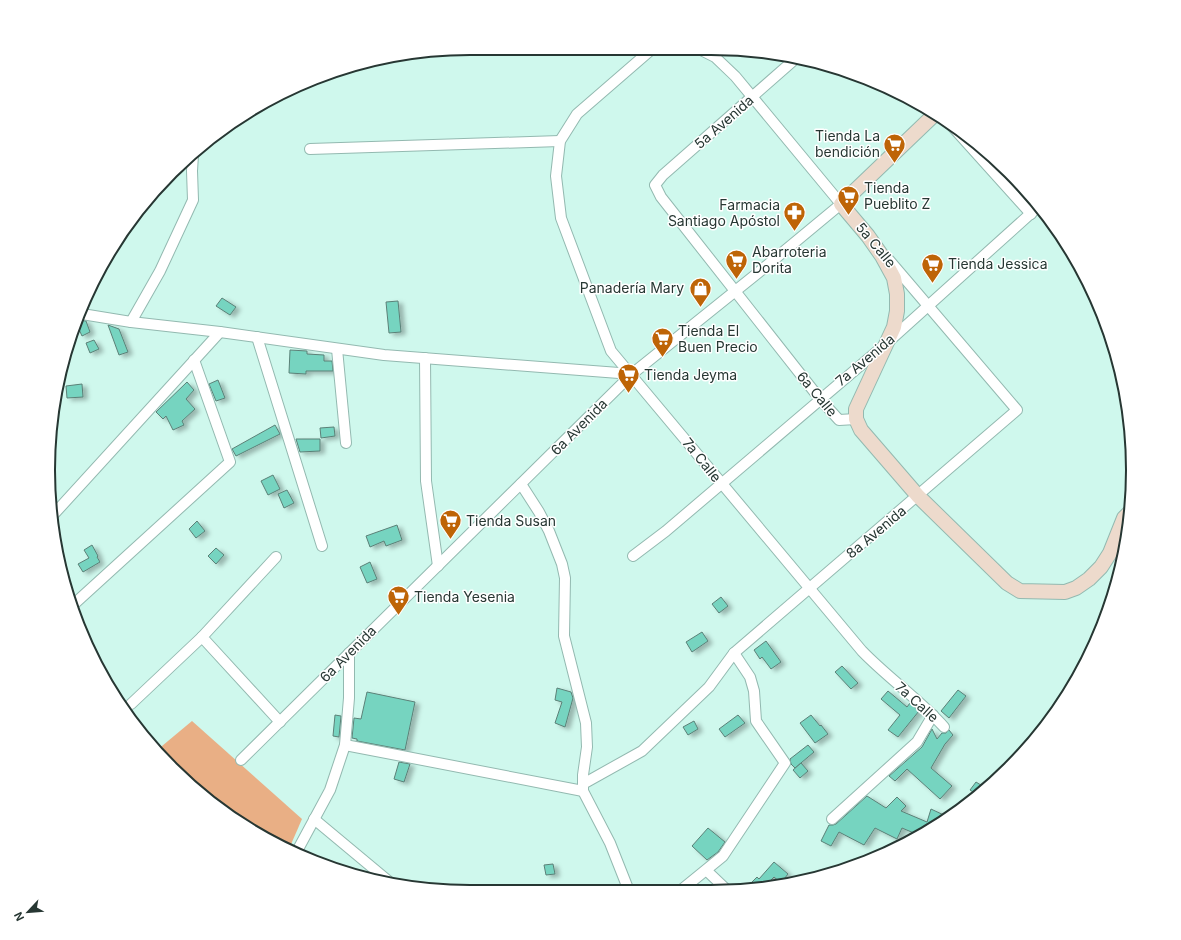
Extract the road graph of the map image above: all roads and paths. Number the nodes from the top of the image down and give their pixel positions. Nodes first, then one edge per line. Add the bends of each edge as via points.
1 (645, 55) edge
2 (711, 55) edge
3 (791, 63) edge
4 (753, 97) junction
5 (931, 118) edge
6 (560, 141) junction
7 (968, 144) edge
8 (310, 150) dead end
9 (193, 161) edge
10 (655, 185) joint
11 (841, 204) junction
12 (1034, 210) edge
13 (1030, 214) junction
14 (868, 236) junction
15 (734, 292) junction
16 (927, 306) junction
17 (86, 315) edge
18 (130, 322) junction
19 (220, 332) junction
20 (257, 338) junction
21 (888, 342) junction
22 (337, 349) junction
23 (425, 358) junction
24 (194, 360) junction
25 (632, 374) junction
26 (820, 399) junction
27 (1017, 410) joint
28 (856, 419) junction
29 (346, 443) dead end
30 (521, 484) junction
31 (722, 484) junction
32 (918, 496) junction
33 (57, 510) edge
34 (1122, 523) edge
35 (322, 546) dead end
36 (633, 556) dead end
37 (276, 557) dead end
38 (438, 566) junction
39 (810, 588) junction
40 (77, 602) edge
41 (202, 637) junction
42 (349, 653) junction
43 (734, 653) junction
44 (131, 704) dead end
45 (933, 715) junction
46 (280, 722) junction
47 (944, 727) dead end
48 (345, 745) junction
49 (241, 760) dead end
50 (583, 788) junction
51 (314, 818) junction
52 (832, 819) dead end
53 (299, 848) edge
54 (707, 870) junction
55 (382, 875) edge
56 (626, 885) edge
57 (688, 885) edge
58 (722, 885) edge

1 - 6 street via 577,114
2 - 4 street, 5a Calle via 735,76
3 - 4 street, 5a Avenida
4 - 10 street, 5a Avenida via 662,175
4 - 11 street, 5a Calle
5 - 11 street, 6a Avenida
6 - 8 street
6 - 25 street, 7a Calle via 556,176 560,218 611,351
7 - 13 street
9 - 18 street via 193,200 160,271
10 - 15 street, 6a Calle via 660,198
11 - 14 street, 5a Calle
11 - 15 street, 6a Avenida
12 - 13 street, 7a Avenida
13 - 16 street, 7a Avenida
14 - 16 street, 5a Calle
14 - 21 street via 894,278 897,311
15 - 25 street, 6a Avenida
15 - 26 street, 6a Calle
16 - 21 street, 7a Avenida
16 - 27 street, 5a Calle
17 - 18 street
18 - 19 street
19 - 20 street
19 - 24 street
20 - 22 street
20 - 35 street
21 - 26 street, 7a Avenida
21 - 28 street via 860,398 856,408
22 - 23 street
22 - 29 street
23 - 25 street
23 - 38 street via 426,482
24 - 33 street
24 - 40 street via 230,462
25 - 30 street, 6a Avenida
25 - 31 street, 7a Calle
26 - 28 street, 6a Calle via 839,420
26 - 31 street, 7a Avenida
27 - 32 street, 8a Avenida
28 - 32 street, 6a Calle via 861,430
30 - 38 street, 6a Avenida
30 - 50 street via 549,531 564,571 564,636 586,723 587,747
31 - 36 street, 7a Avenida
31 - 39 street, 7a Calle
32 - 34 street, 6a Calle via 1007,584 1020,591 1065,592 1076,588 1101,567 1110,553
32 - 39 street, 8a Avenida
37 - 41 street
38 - 42 street, 6a Avenida
39 - 43 street, 8a Avenida
39 - 45 street, 7a Calle via 875,665
41 - 44 street
41 - 46 street
42 - 46 street, 6a Avenida
42 - 48 street
43 - 50 street, 8a Avenida via 709,687 642,752
43 - 54 street via 750,677 754,691 756,722 785,764 723,856
45 - 47 street, 7a Calle
45 - 52 street via 917,742
46 - 49 street, 6a Avenida
48 - 50 street
48 - 51 street via 330,790
50 - 56 street via 610,843
51 - 53 street
51 - 55 street
54 - 57 street
54 - 58 street

